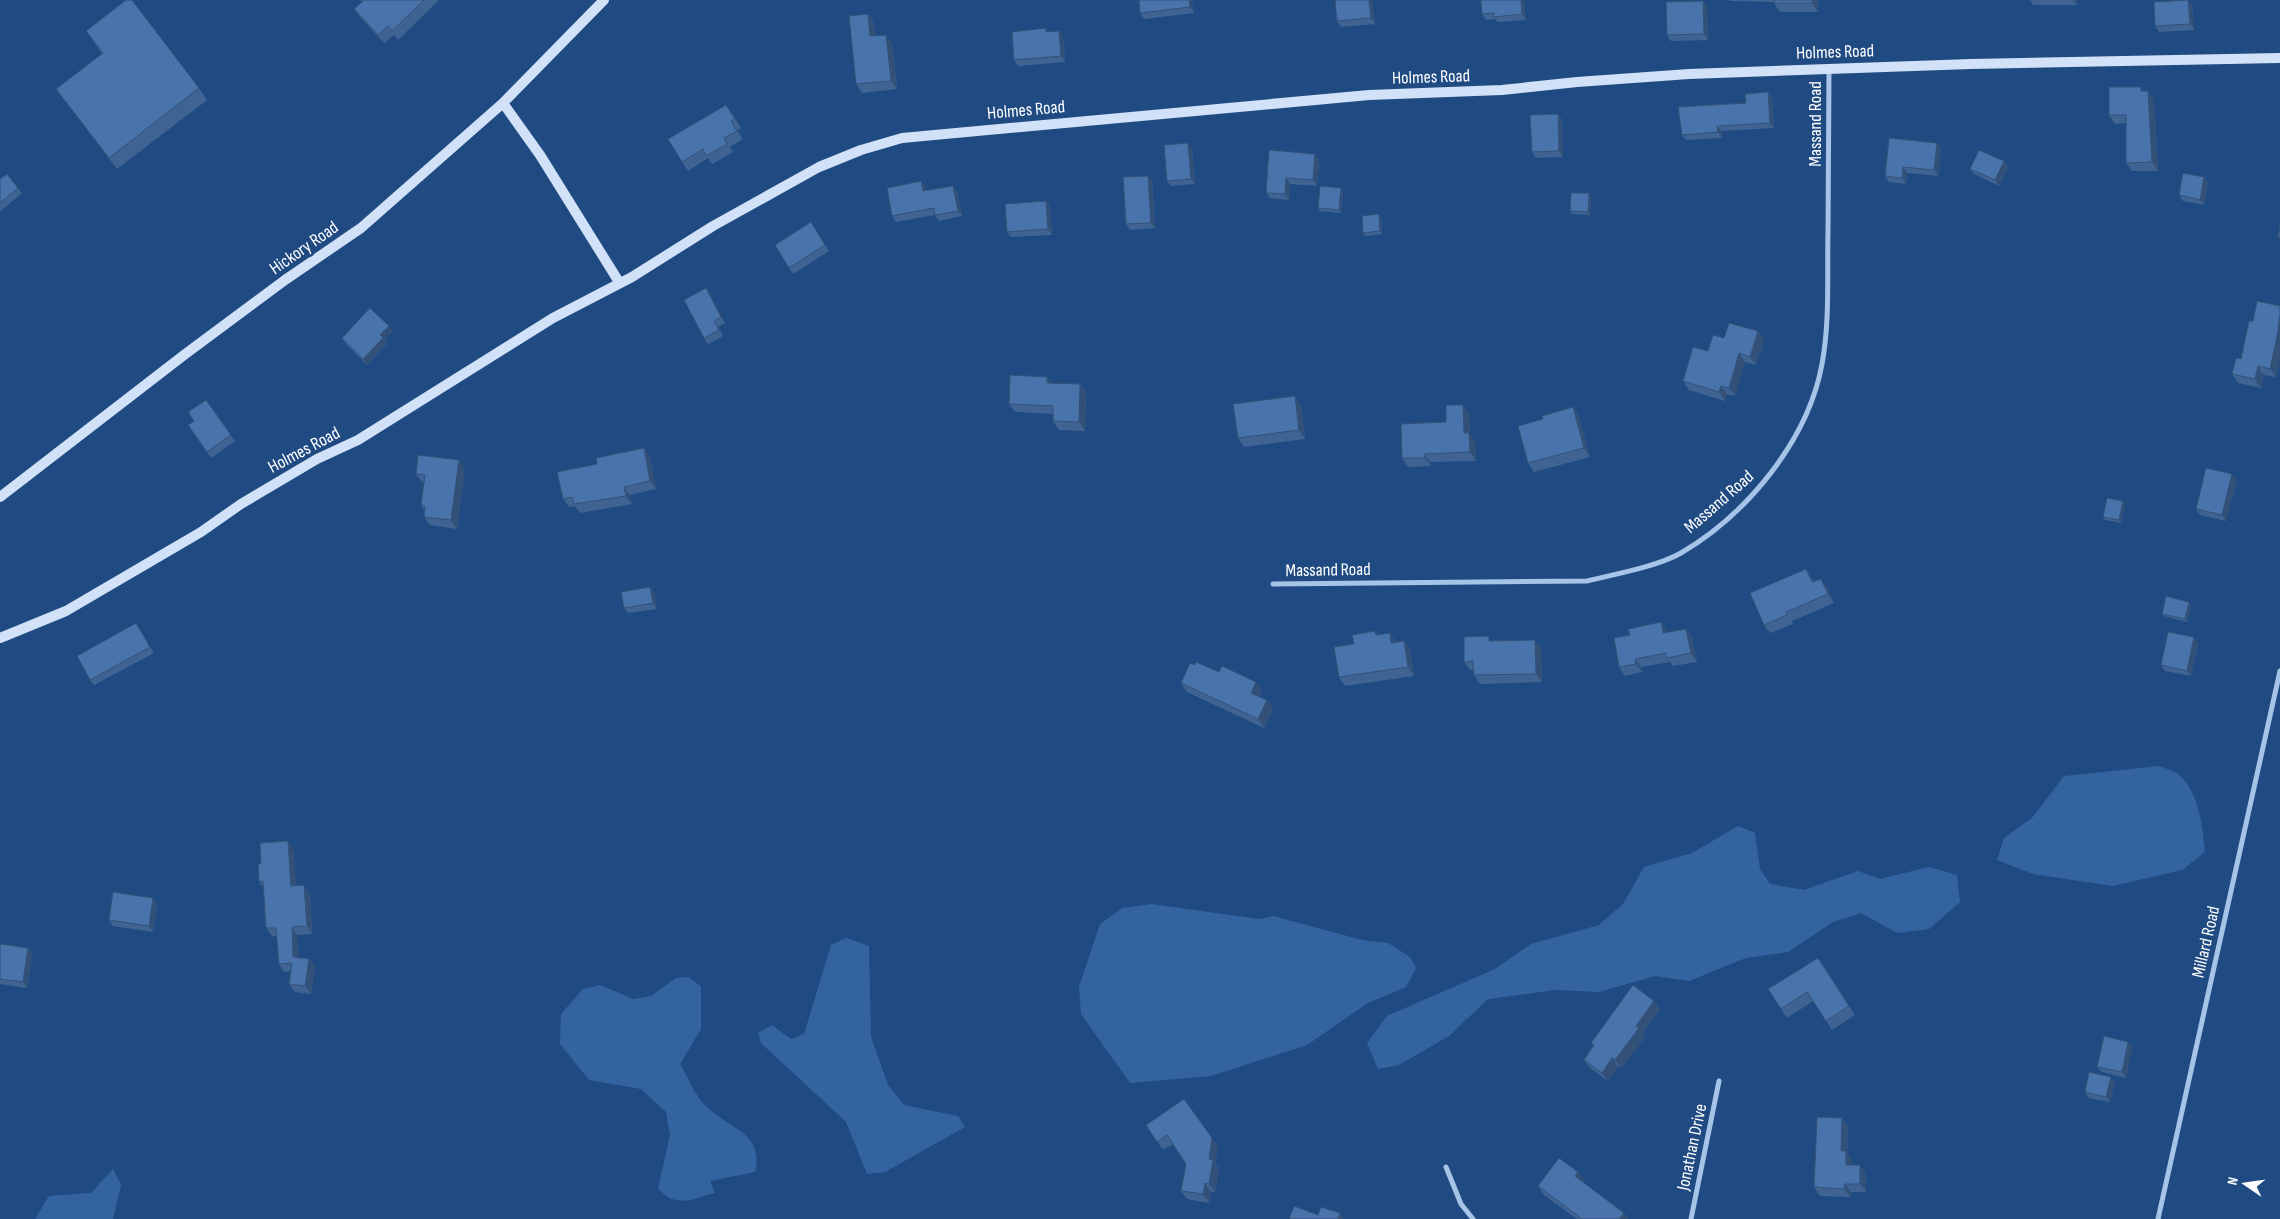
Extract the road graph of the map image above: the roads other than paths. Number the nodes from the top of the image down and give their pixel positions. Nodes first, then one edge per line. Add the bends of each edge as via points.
1 (604, 0) edge
2 (2280, 58) edge
3 (1829, 69) junction
4 (503, 103) junction
5 (619, 282) junction
6 (0, 497) edge
7 (1273, 584) dead end
8 (0, 638) edge
9 (2280, 671) edge
10 (1719, 1081) dead end
11 (1446, 1167) dead end
12 (1472, 1219) edge
13 (1691, 1219) edge
14 (2158, 1219) edge

1 - 4 street, Hickory Road
2 - 3 street, Holmes Road
3 - 5 street, Holmes Road via 1689,74 1502,90 1369,95 902,138 820,167
3 - 7 street, Massand Road via 1827,323 1822,366 1811,402 1791,443 1760,488 1723,522 1680,554 1586,581
4 - 5 street via 540,155
4 - 6 street, Hickory Road via 361,228 184,355
5 - 8 street, Holmes Road via 66,611
9 - 14 street, Millard Road
10 - 13 street, Jonathan Drive
11 - 12 street via 1461,1204

